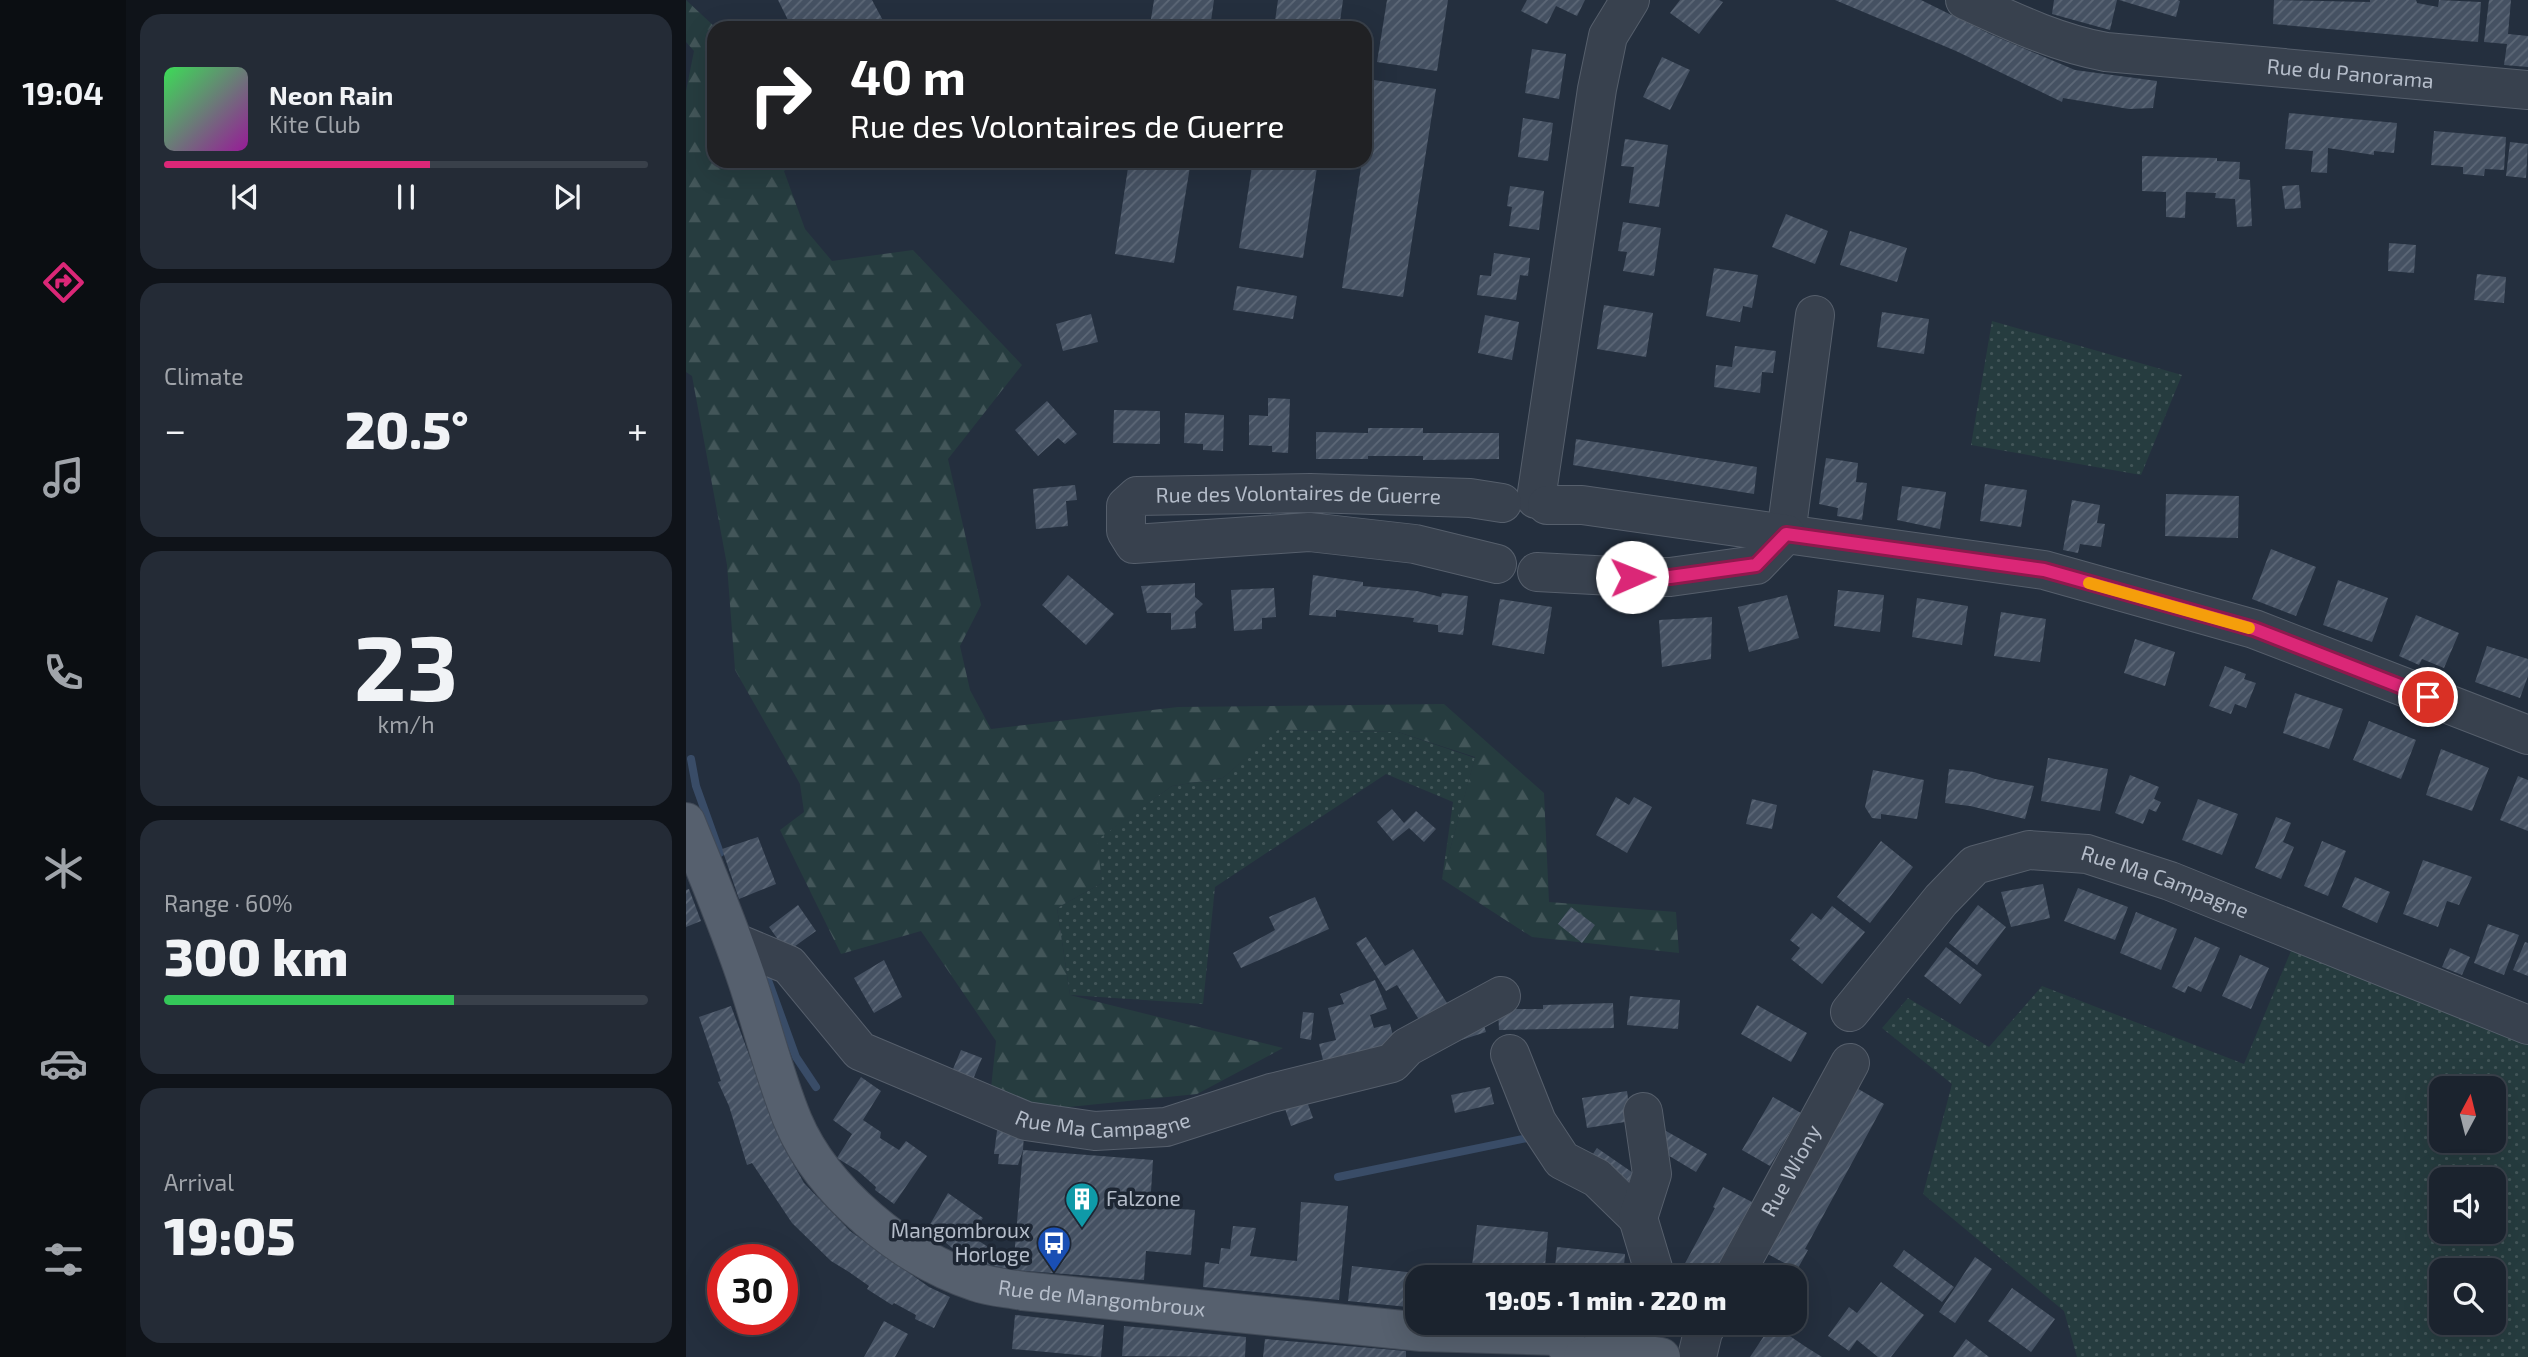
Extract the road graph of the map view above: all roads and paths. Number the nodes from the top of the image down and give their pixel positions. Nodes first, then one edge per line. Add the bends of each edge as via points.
1 (1630, 0) edge
2 (1965, 0) edge
3 (2528, 90) edge
4 (1815, 315) dead end
5 (1310, 493) junction
6 (1528, 502) junction
7 (1309, 532) junction
8 (1786, 534) junction
9 (1497, 564) junction
10 (1537, 572) junction
11 (2528, 736) edge
12 (686, 822) edge
13 (734, 942) junction
14 (1501, 996) dead end
15 (1850, 1012) dead end
16 (2528, 1025) edge
17 (1510, 1054) dead end
18 (1850, 1063) dead end
19 (1643, 1112) dead end
20 (1638, 1218) junction
21 (1652, 1265) edge
22 (1740, 1265) edge
23 (1434, 1344) edge
24 (1576, 1357) edge
25 (1583, 1357) edge
26 (1661, 1357) edge

1 - 6 street via 1608,37 1597,89
2 - 3 street, Rue du Panorama via 2077,47 2173,60
4 - 8 street
5 - 6 street, Rue des Volontaires de Guerre
5 - 7 street
5 - 7 street, Rue des Volontaires de Guerre via 1138,496 1126,506 1125,516 1126,531 1134,544
6 - 8 street, Rue des Volontaires de Guerre via 1582,505
6 - 9 street via 1491,514 1485,541
6 - 10 street via 1554,512 1561,527 1560,550
7 - 9 street, Rue des Volontaires de Guerre via 1415,544
8 - 10 street, Rue des Volontaires de Guerre via 1756,565 1670,577
8 - 11 street, Rue des Volontaires de Guerre via 2044,570 2254,629
9 - 10 street, Rue des Volontaires de Guerre via 1511,572
12 - 13 main road, Rue de Mangombroux
13 - 14 street, Rue Ma Campagne via 789,965 860,1051 1026,1121 1096,1131 1166,1126 1271,1093 1392,1063 1407,1047
13 - 23 main road, Rue de Mangombroux via 794,1122 820,1170 851,1205 928,1260 976,1282 1023,1291
15 - 16 street, Rue Ma Campagne via 1975,865 2029,850 2087,854 2170,881
17 - 20 street via 1537,1122 1562,1160 1597,1178
18 - 22 street, Rue Wiony
19 - 20 street via 1652,1174
20 - 21 street
23 - 24 main road, Rue de Mangombroux via 1558,1336
25 - 26 main road via 1615,1350

